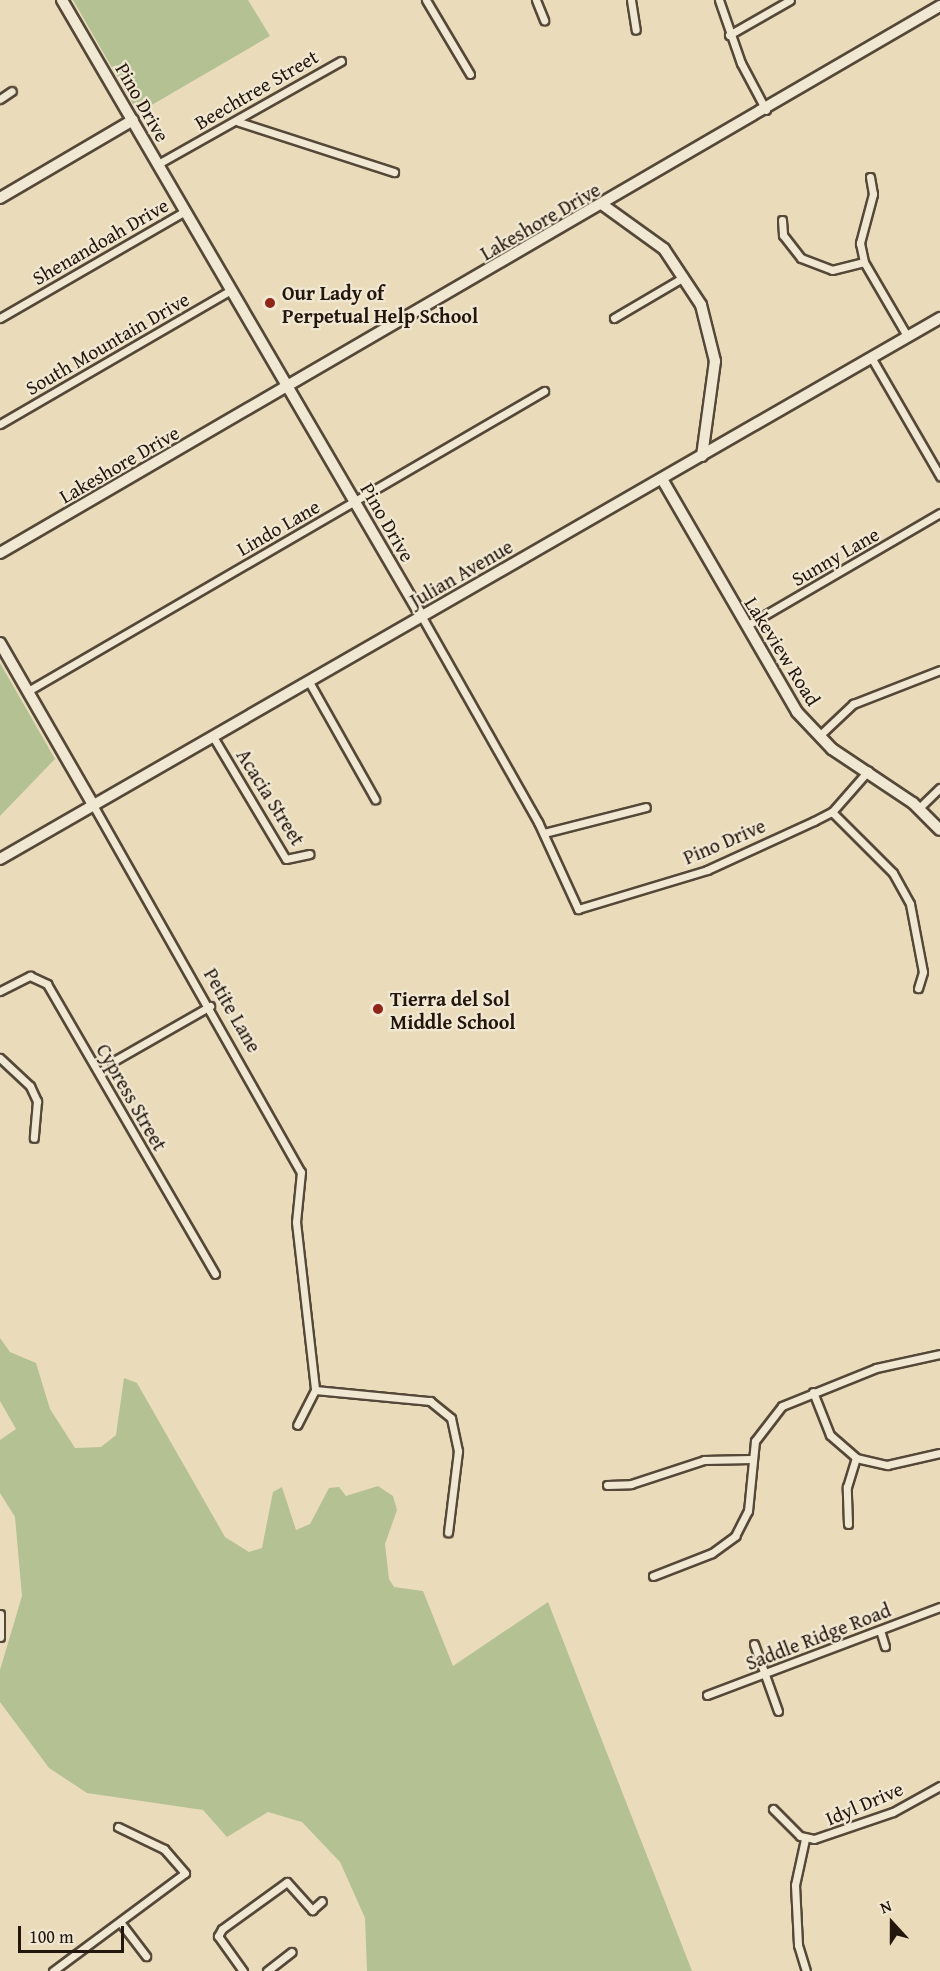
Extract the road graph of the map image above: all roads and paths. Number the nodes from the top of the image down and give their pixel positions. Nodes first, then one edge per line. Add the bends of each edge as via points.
1 (62, 0) edge
2 (426, 0) edge
3 (536, 0) edge
4 (631, 0) edge
5 (719, 0) edge
6 (790, 0) edge
7 (940, 6) edge
8 (544, 20) dead end
9 (636, 30) dead end
10 (729, 35) junction
11 (341, 61) dead end
12 (470, 74) dead end
13 (12, 91) dead end
14 (0, 99) edge
15 (766, 110) junction
16 (133, 120) junction
17 (239, 122) junction
18 (158, 164) junction
19 (394, 172) dead end
20 (870, 177) dead end
21 (0, 198) edge
22 (603, 205) junction
23 (185, 211) junction
24 (782, 220) dead end
25 (864, 262) junction
26 (686, 276) junction
27 (231, 290) junction
28 (0, 318) edge
29 (615, 318) dead end
30 (940, 318) edge
31 (907, 336) junction
32 (872, 357) junction
33 (289, 387) junction
34 (544, 391) dead end
35 (0, 424) edge
36 (702, 456) junction
37 (940, 476) edge
38 (662, 479) junction
39 (355, 501) junction
40 (940, 513) edge
41 (0, 553) edge
42 (422, 617) junction
43 (746, 626) junction
44 (0, 643) edge
45 (940, 670) edge
46 (308, 680) junction
47 (28, 692) junction
48 (212, 735) junction
49 (819, 736) junction
50 (868, 771) junction
51 (940, 788) edge
52 (375, 799) dead end
53 (93, 805) junction
54 (646, 807) dead end
55 (919, 808) junction
56 (832, 812) junction
57 (940, 830) edge
58 (544, 833) junction
59 (309, 854) dead end
60 (0, 859) edge
61 (918, 988) dead end
62 (0, 990) edge
63 (210, 1006) junction
64 (0, 1058) edge
65 (112, 1062) dead end
66 (34, 1138) dead end
67 (215, 1274) dead end
68 (940, 1354) edge
69 (315, 1390) junction
70 (813, 1392) junction
71 (297, 1425) dead end
72 (940, 1453) edge
73 (856, 1458) junction
74 (751, 1459) junction
75 (607, 1485) dead end
76 (848, 1524) dead end
77 (448, 1532) dead end
78 (653, 1576) dead end
79 (940, 1607) edge
80 (0, 1614) edge
81 (880, 1630) junction
82 (0, 1637) edge
83 (754, 1644) dead end
84 (885, 1646) dead end
85 (766, 1673) junction
86 (707, 1695) dead end
87 (778, 1711) dead end
88 (940, 1786) edge
89 (773, 1809) dead end
90 (118, 1827) dead end
91 (805, 1839) junction
92 (322, 1901) dead end
93 (120, 1922) junction
94 (291, 1952) dead end
95 (146, 1956) dead end
96 (58, 1970) edge
97 (243, 1971) edge
98 (267, 1971) edge
99 (806, 1971) edge

1 - 16 street, Pino Drive
2 - 12 street
3 - 8 street
4 - 9 street
5 - 10 street
6 - 10 street
7 - 15 street, Lakeshore Drive
10 - 15 street
11 - 17 street, Beechtree Street
13 - 14 street
15 - 22 street, Lakeshore Drive
16 - 18 street, Pino Drive
16 - 21 street
17 - 18 street, Beechtree Street
17 - 19 street
18 - 23 street, Pino Drive
20 - 25 street via 873,194 860,243
22 - 26 street via 658,244
22 - 33 street, Lakeshore Drive
23 - 27 street, Pino Drive
23 - 28 street, Shenandoah Drive
24 - 25 street via 783,236 793,253 810,263 832,270
25 - 31 street
26 - 29 street
26 - 36 street via 714,347
27 - 33 street, Pino Drive
27 - 35 street, South Mountain Drive
30 - 31 street, Julian Avenue
31 - 32 street, Julian Avenue
32 - 36 street, Julian Avenue
32 - 37 street
33 - 39 street, Pino Drive
33 - 41 street, Lakeshore Drive
34 - 39 street, Lindo Lane
36 - 38 street, Julian Avenue
38 - 42 street, Julian Avenue
38 - 43 street, Lakeview Road
39 - 42 street, Pino Drive
39 - 47 street, Lindo Lane
40 - 43 street, Sunny Lane
42 - 46 street, Julian Avenue
42 - 58 street, Pino Drive
43 - 49 street, Lakeview Road via 788,699
44 - 47 street, Petite Lane
45 - 49 street via 853,704
46 - 48 street, Julian Avenue
46 - 52 street
47 - 53 street, Petite Lane
48 - 53 street, Julian Avenue
48 - 59 street, Acacia Street via 286,859
49 - 50 street, Lakeview Road
50 - 55 street, Lakeview Road
50 - 56 street, Pino Drive
51 - 55 street
53 - 60 street, Julian Avenue
53 - 63 street, Petite Lane
54 - 58 street
55 - 57 street, Lakeview Road
56 - 58 street, Pino Drive via 707,870 585,909 571,903
56 - 61 street via 893,873 910,904 923,972
62 - 67 street, Cypress Street via 30,976 46,984
63 - 65 street
63 - 69 street, Petite Lane via 301,1172 296,1222
64 - 66 street via 30,1086 37,1101
68 - 70 street via 876,1368
69 - 71 street
69 - 77 street via 430,1401 451,1418 458,1451
70 - 73 street via 830,1435
70 - 74 street via 770,1418
72 - 73 street via 896,1464
73 - 76 street via 847,1487
74 - 75 street via 704,1460 631,1484
74 - 78 street via 748,1511 735,1536 712,1553
79 - 81 street, Saddle Ridge Road
80 - 82 street
81 - 84 street
81 - 85 street, Saddle Ridge Road
83 - 85 street
85 - 86 street, Saddle Ridge Road
85 - 87 street
88 - 91 street, Idyl Drive via 893,1812 824,1838
89 - 91 street, Idyl Drive
90 - 93 street via 164,1849 185,1874
91 - 99 street via 795,1885 798,1945
92 - 97 street via 312,1910 287,1882 222,1929 218,1936
93 - 95 street
93 - 96 street
94 - 98 street

